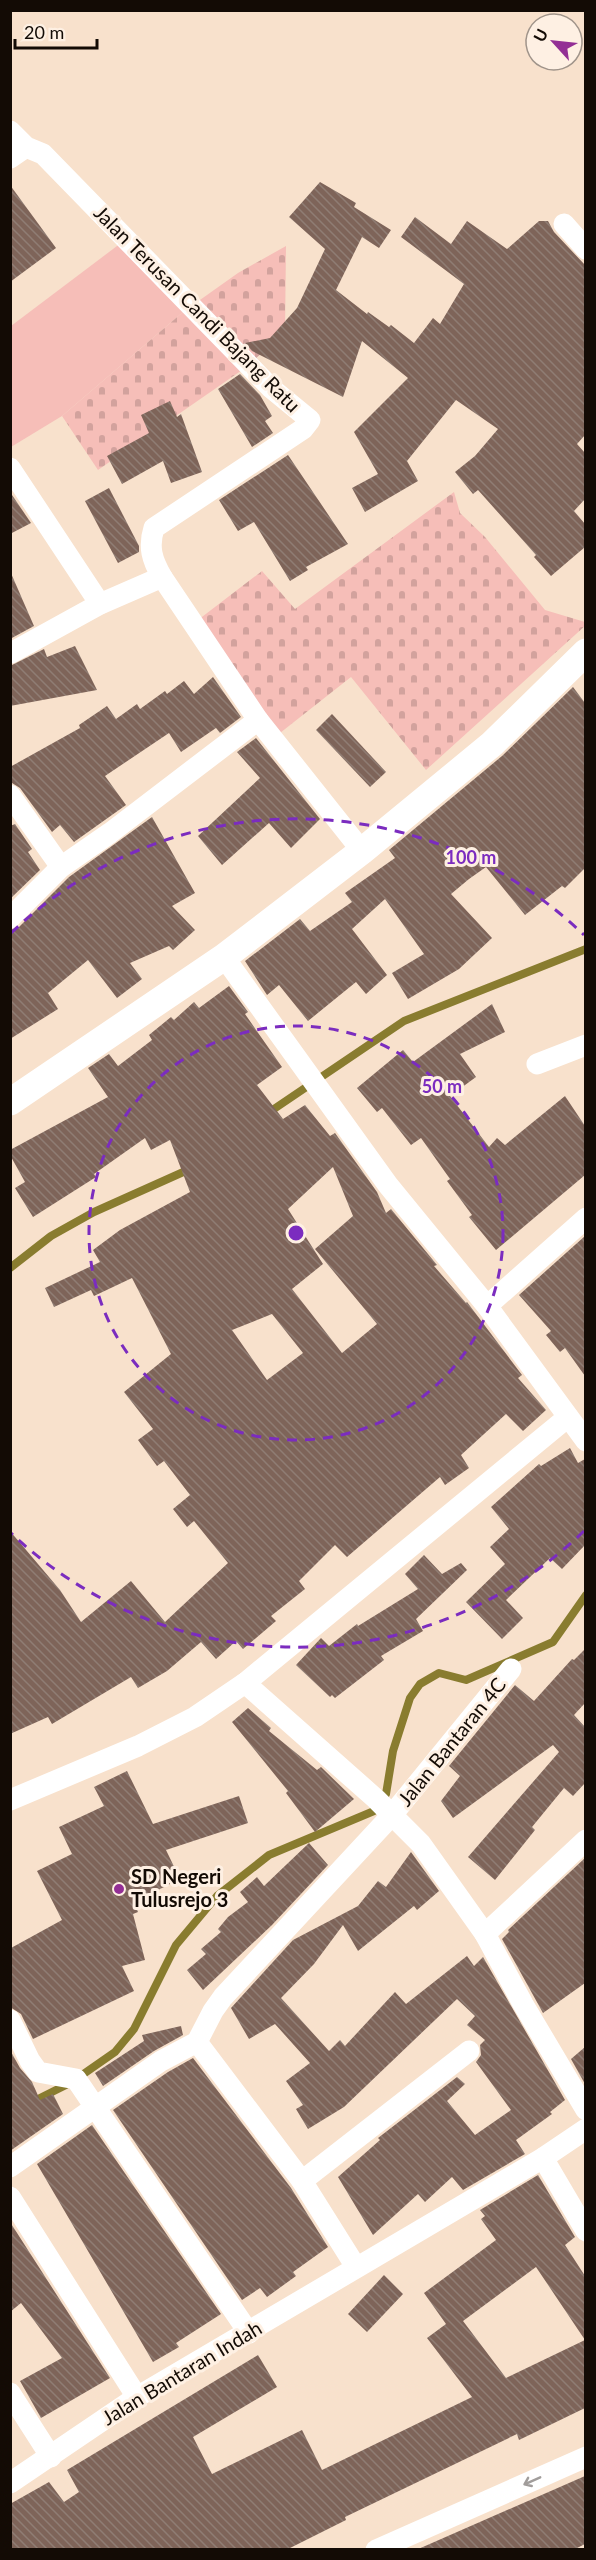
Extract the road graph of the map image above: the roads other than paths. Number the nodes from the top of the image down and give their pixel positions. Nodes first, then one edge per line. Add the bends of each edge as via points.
1 (10, 131) edge
2 (18, 153) edge
3 (564, 224) dead end
4 (585, 249) edge
5 (10, 468) edge
6 (162, 577) junction
7 (100, 604) junction
8 (585, 652) edge
9 (11, 653) edge
10 (258, 720) junction
11 (10, 795) edge
12 (362, 851) junction
13 (61, 867) junction
14 (10, 918) edge
15 (224, 957) junction
16 (585, 1045) edge
17 (537, 1064) dead end
18 (10, 1102) edge
19 (585, 1218) edge
20 (487, 1306) junction
21 (568, 1417) junction
22 (585, 1442) edge
23 (511, 1669) dead end
24 (245, 1683) junction
25 (10, 1800) edge
26 (384, 1806) junction
27 (585, 1840) edge
28 (485, 1934) junction
29 (10, 2020) edge
30 (197, 2042) junction
31 (469, 2051) dead end
32 (97, 2107) junction
33 (585, 2110) edge
34 (585, 2129) edge
35 (543, 2158) junction
36 (10, 2167) edge
37 (302, 2181) junction
38 (10, 2197) edge
39 (585, 2231) edge
40 (356, 2267) junction
41 (249, 2333) junction
42 (10, 2393) edge
43 (136, 2397) junction
44 (51, 2457) junction
45 (585, 2457) edge
46 (10, 2483) edge
47 (376, 2550) edge

1 - 2 street
2 - 6 street, Jalan Terusan Candi Bajang Ratu via 43,154 271,388 310,420 303,429 154,528 150,546
3 - 4 street
5 - 7 street
6 - 7 street
6 - 10 street, Jalan Terusan Candi Bajang Ratu
7 - 9 street
8 - 12 street via 492,744
10 - 12 street, Jalan Terusan Candi Bajang Ratu
10 - 13 street
11 - 13 street
12 - 15 street
13 - 14 street
15 - 18 street
15 - 20 street via 388,1185
16 - 17 street
19 - 20 street
20 - 21 street
21 - 22 street
21 - 24 street
23 - 26 street, Jalan Bantaran 4C
24 - 25 street via 195,1717 138,1746
24 - 26 street
26 - 28 street via 421,1844
26 - 30 street, Jalan Bantaran 4C via 223,1997
27 - 28 street
28 - 33 street
29 - 32 street via 38,2072 76,2079
30 - 32 street via 161,2061
30 - 37 street
31 - 37 street
32 - 36 street
32 - 41 street
34 - 35 street, Jalan Bantaran Indah
35 - 39 street
35 - 40 street, Jalan Bantaran Indah
37 - 40 street
38 - 43 street
40 - 41 street, Jalan Bantaran Indah
41 - 43 street, Jalan Bantaran Indah
42 - 44 street
43 - 44 street, Jalan Bantaran Indah
44 - 46 street, Jalan Bantaran Indah
45 -> 47 street

